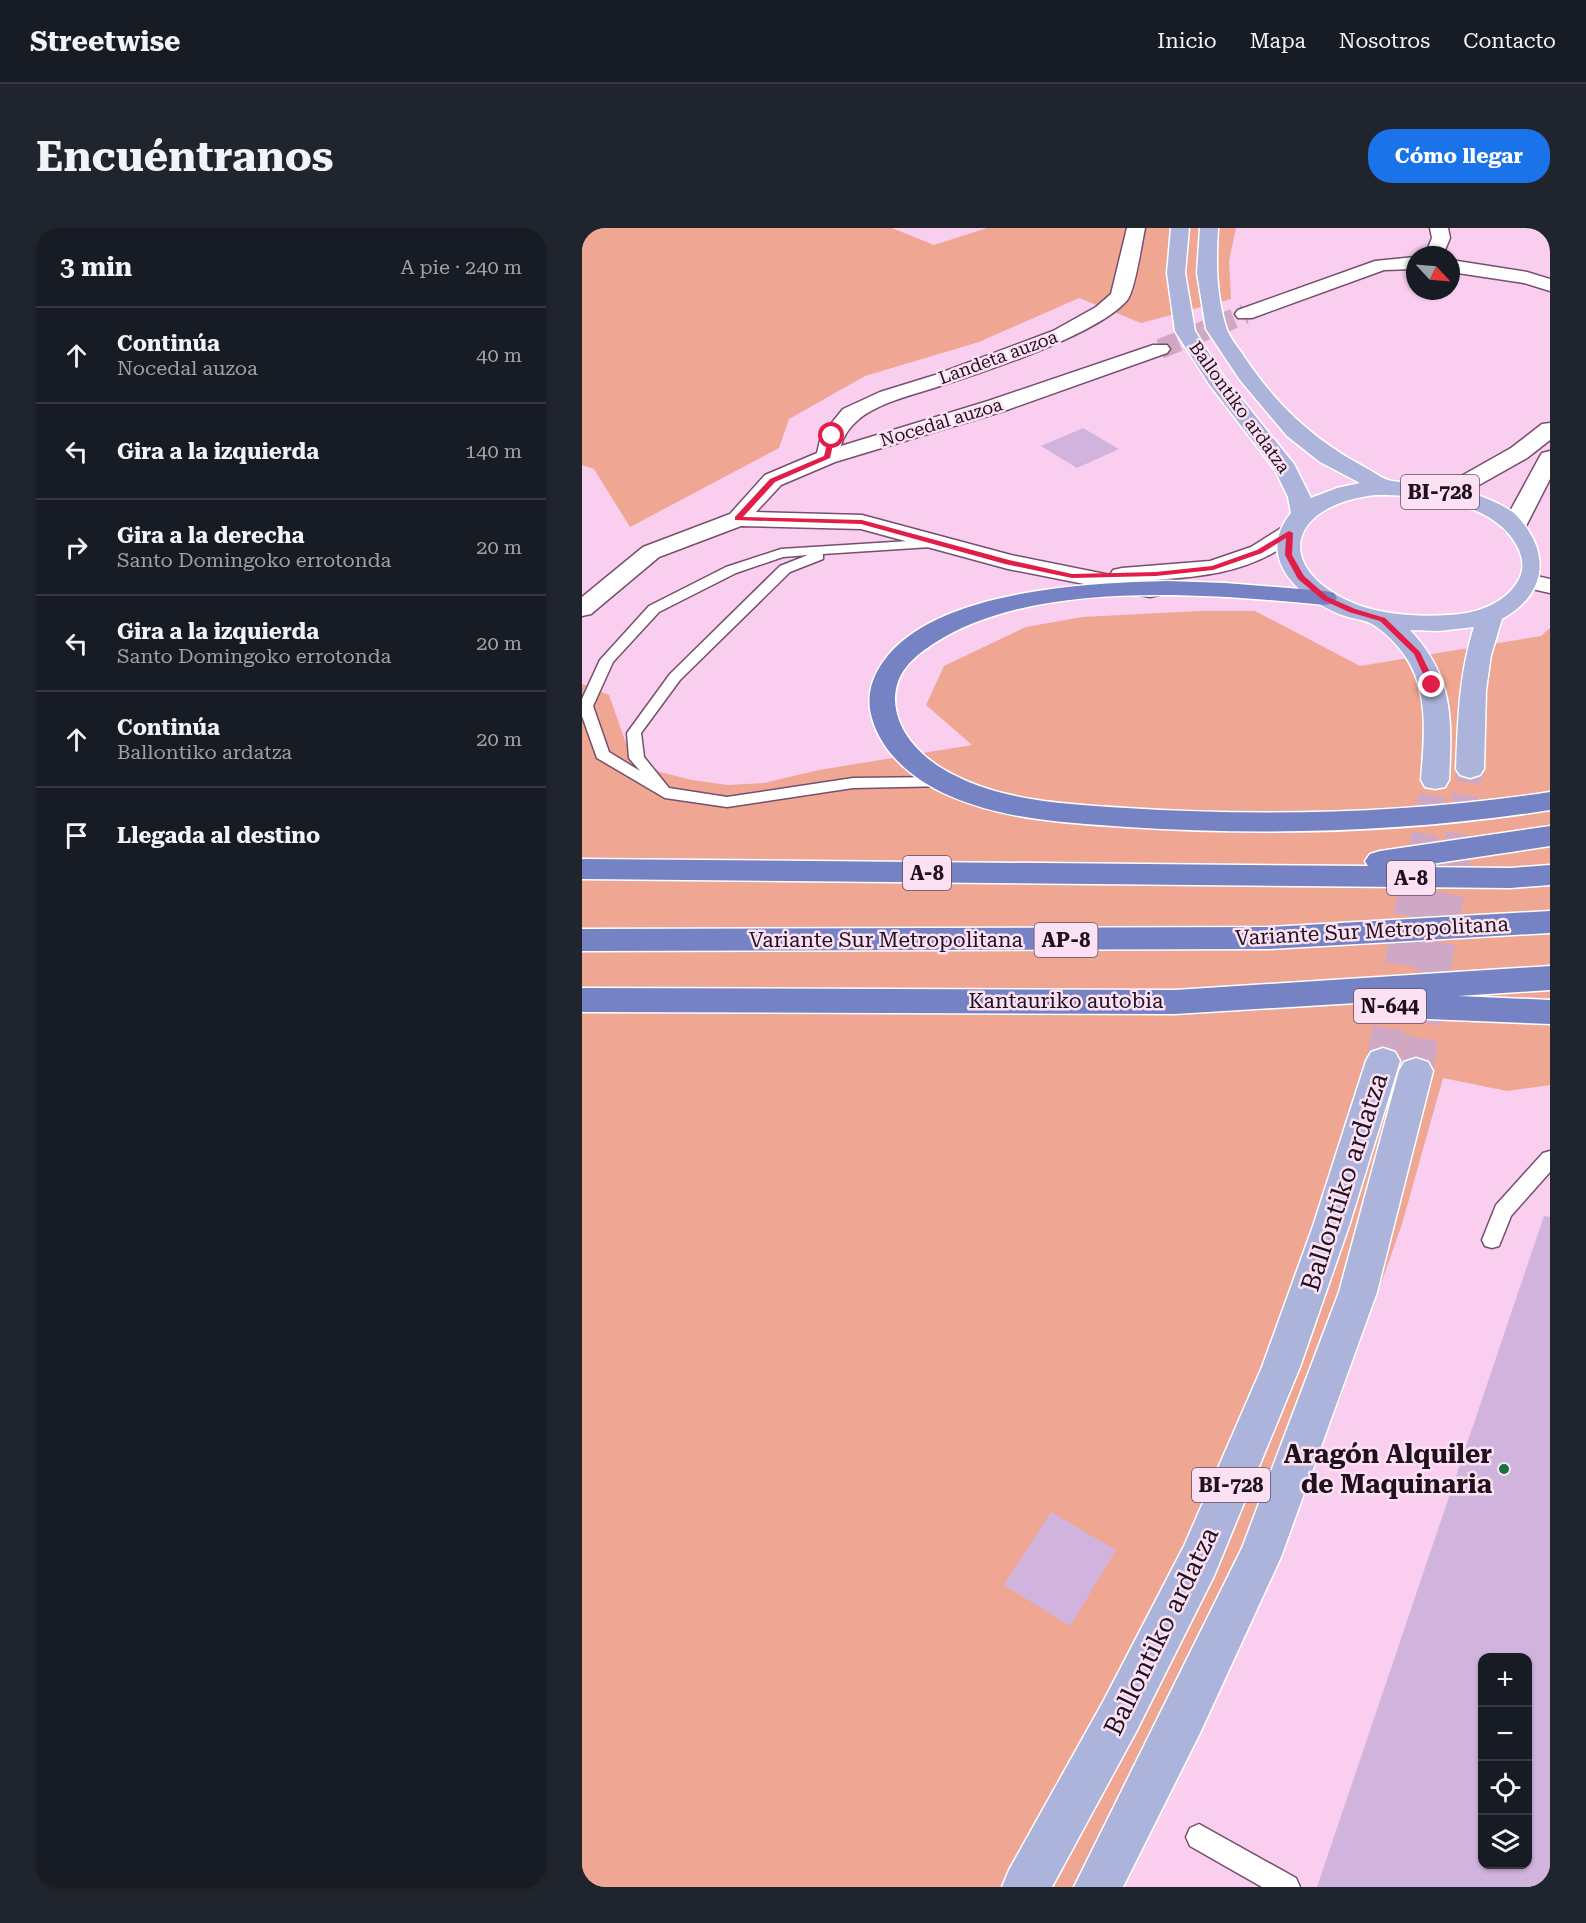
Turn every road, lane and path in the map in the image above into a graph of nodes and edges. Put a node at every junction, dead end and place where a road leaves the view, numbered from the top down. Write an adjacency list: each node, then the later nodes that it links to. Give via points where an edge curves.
1 (1136, 228): 12 (street, Landeta auzoa, via 1120,296 1103,311 1060,335 887,396 851,414 832,436)
2 (1180, 228): 17 (main road, Ballontiko ardatza / BI-728, via 1176,273 1185,331 1216,381 1286,469 1299,497)
3 (1209, 228): 14 (main road, Ballontiko ardatza / BI-728, via 1206,273 1216,329 1247,376 1295,431 1328,457)
4 (1439, 228): 5 (street)
5 (1438, 246)
6 (1406, 263): 9 (street, via 1382,265)
7 (1460, 267): 8 (street)
8 (1550, 285)
9 (1245, 314)
10 (1160, 349): 12 (street, Nocedal auzoa, via 996,406)
11 (1550, 429): 15 (street, via 1519,453)
12 (827, 457): 16 (street, Nocedal auzoa, via 773,480)
13 (1550, 458): 18 (street)
14 (1384, 487): 15 (main road, BI-728); 17 (main road, BI-728, via 1324,500)
15 (1448, 493): 18 (main road, BI-728, via 1496,512)
16 (738, 519): 19 (street, via 862,522); 25 (street, via 651,552)
17 (1296, 523): 21 (street, via 1259,552 1213,568); 24 (main road, BI-728, via 1289,555 1301,578)
18 (1514, 526): 22 (main road, BI-728, via 1533,553)
19 (941, 543): 20 (lane); 21 (street)
20 (848, 547): 32 (lane, via 785,569 675,677 634,733 637,758); 32 (lane, via 781,553 731,570 654,609 607,660 586,706 602,755)
21 (1072, 576): 23 (street)
22 (1541, 584): 26 (main road, BI-728)
23 (1150, 590): 24 (highway, via 1256,591); 31 (highway, via 1037,597 999,605 955,619 921,638 896,661 883,683 881,701 888,727 921,767)
24 (1325, 598): 27 (main road, BI-728)
25 (582, 609)
26 (1491, 614): 27 (main road, BI-728, via 1431,624); 28 (main road, via 1478,655 1473,690)
27 (1383, 620): 29 (main road, BI-728, via 1417,653 1432,685 1438,719)
28 (1470, 769)
29 (1435, 780)
30 (1550, 781): 34 (highway, via 1439,801)
31 (944, 782): 32 (lane, via 853,783 727,802); 34 (highway, via 1018,806 1071,813)
32 (665, 793)
33 (1550, 801): 34 (highway, via 1356,820)
34 (1254, 822)
35 (1550, 836): 38 (highway)
36 (582, 869): 38 (highway, A-8)
37 (1550, 875): 38 (highway, A-8)
38 (1272, 877)
39 (1550, 922): 40 (highway, Variante Sur Metropolitana / AP-8, via 1269,938)
40 (582, 940)
41 (1550, 978): 43 (highway, Kantauriko autobia)
42 (582, 1000): 43 (highway, Kantauriko autobia)
43 (1229, 1000): 44 (highway, N-644)
44 (1550, 1012)
45 (1550, 1159): 46 (lane, via 1503,1211)
46 (1492, 1240)
47 (1199, 1837): 50 (lane)
48 (1026, 1887): 49 (main road, Ballontiko ardatza / BI-728, via 1120,1716 1203,1550 1281,1367 1332,1226 1399,1066 1358,1292 1260,1557)
49 (1098, 1887)
50 (1287, 1887)

